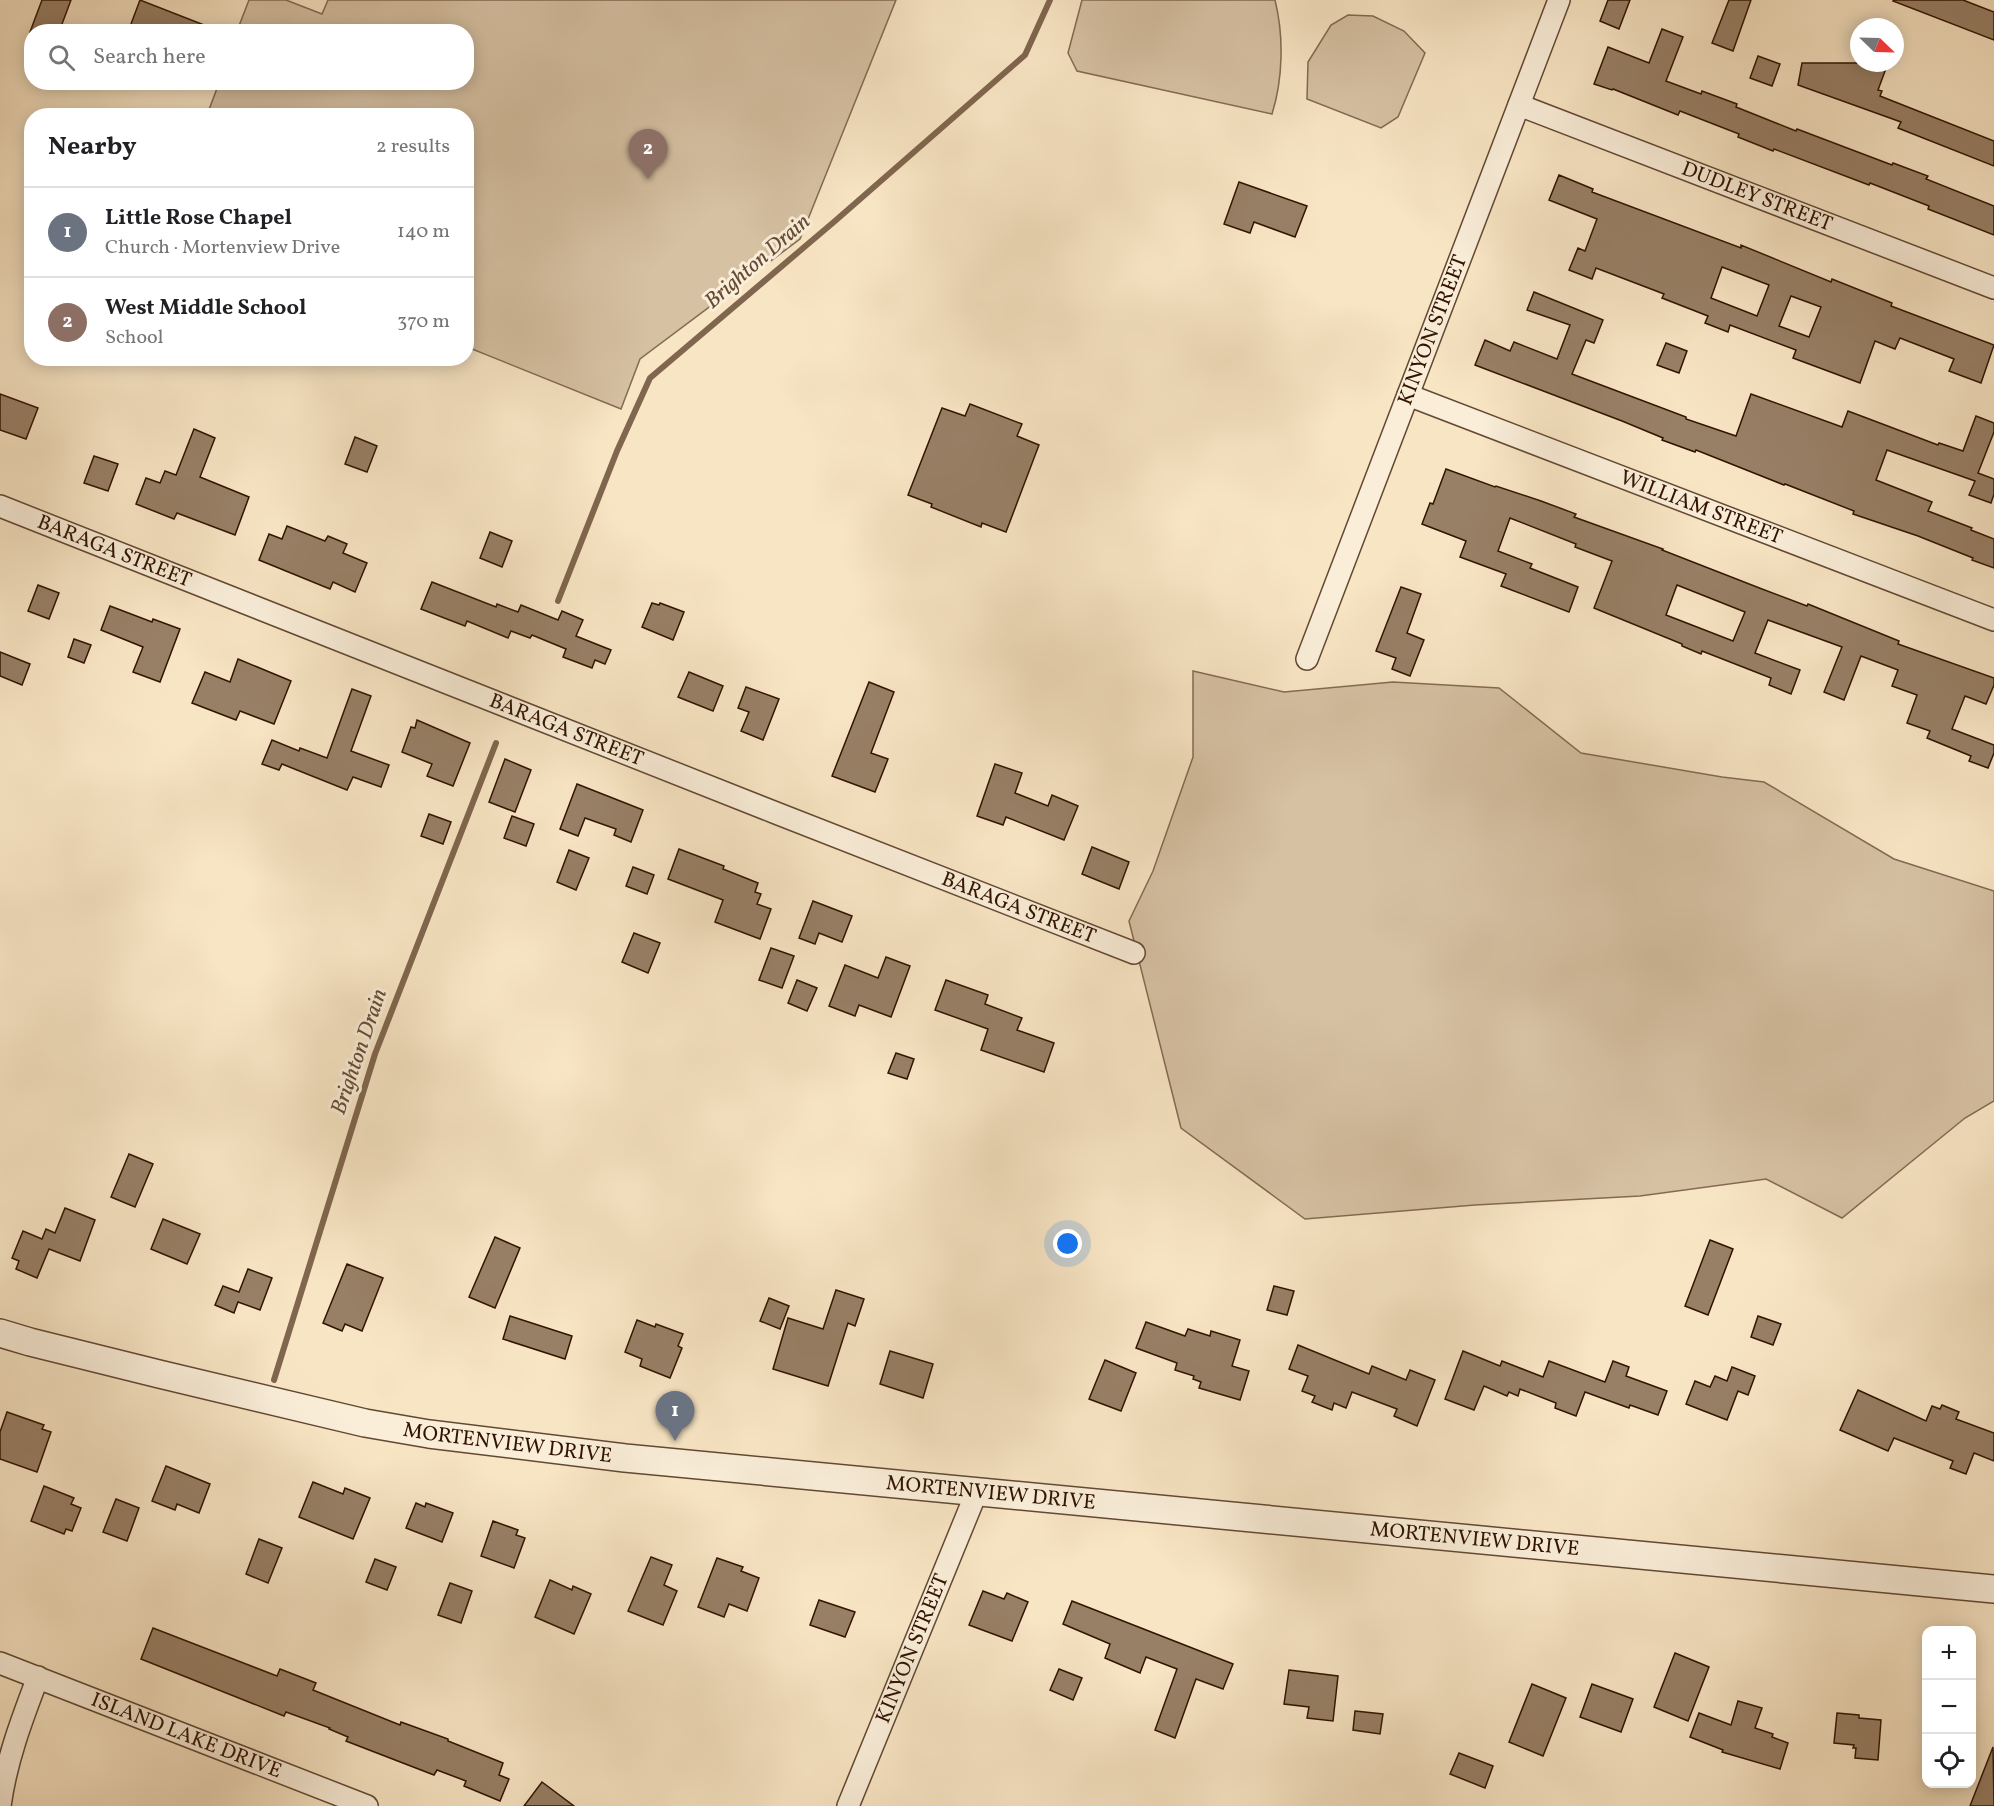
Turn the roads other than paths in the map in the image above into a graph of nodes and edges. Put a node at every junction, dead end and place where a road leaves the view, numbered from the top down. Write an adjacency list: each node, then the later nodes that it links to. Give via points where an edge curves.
1 (1559, 0): 2 (street, KINYON STREET)
2 (1519, 105): 3 (street, DUDLEY STREET); 4 (street, KINYON STREET)
3 (1994, 288)
4 (1408, 395): 6 (street, WILLIAM STREET); 7 (street, KINYON STREET)
5 (0, 506): 8 (street, BARAGA STREET)
6 (1994, 620)
7 (1307, 659)
8 (1134, 953)
9 (0, 1333): 10 (street, MORTENVIEW DRIVE, via 148,1372 365,1423 429,1434 625,1458)
10 (976, 1491): 11 (street, MORTENVIEW DRIVE); 16 (street, KINYON STREET)
11 (1994, 1588)
12 (0, 1663): 13 (street, ISLAND LAKE DRIVE)
13 (38, 1677): 14 (street, via 16,1737); 15 (street, ISLAND LAKE DRIVE)
14 (0, 1806)
15 (367, 1806)
16 (848, 1806)

